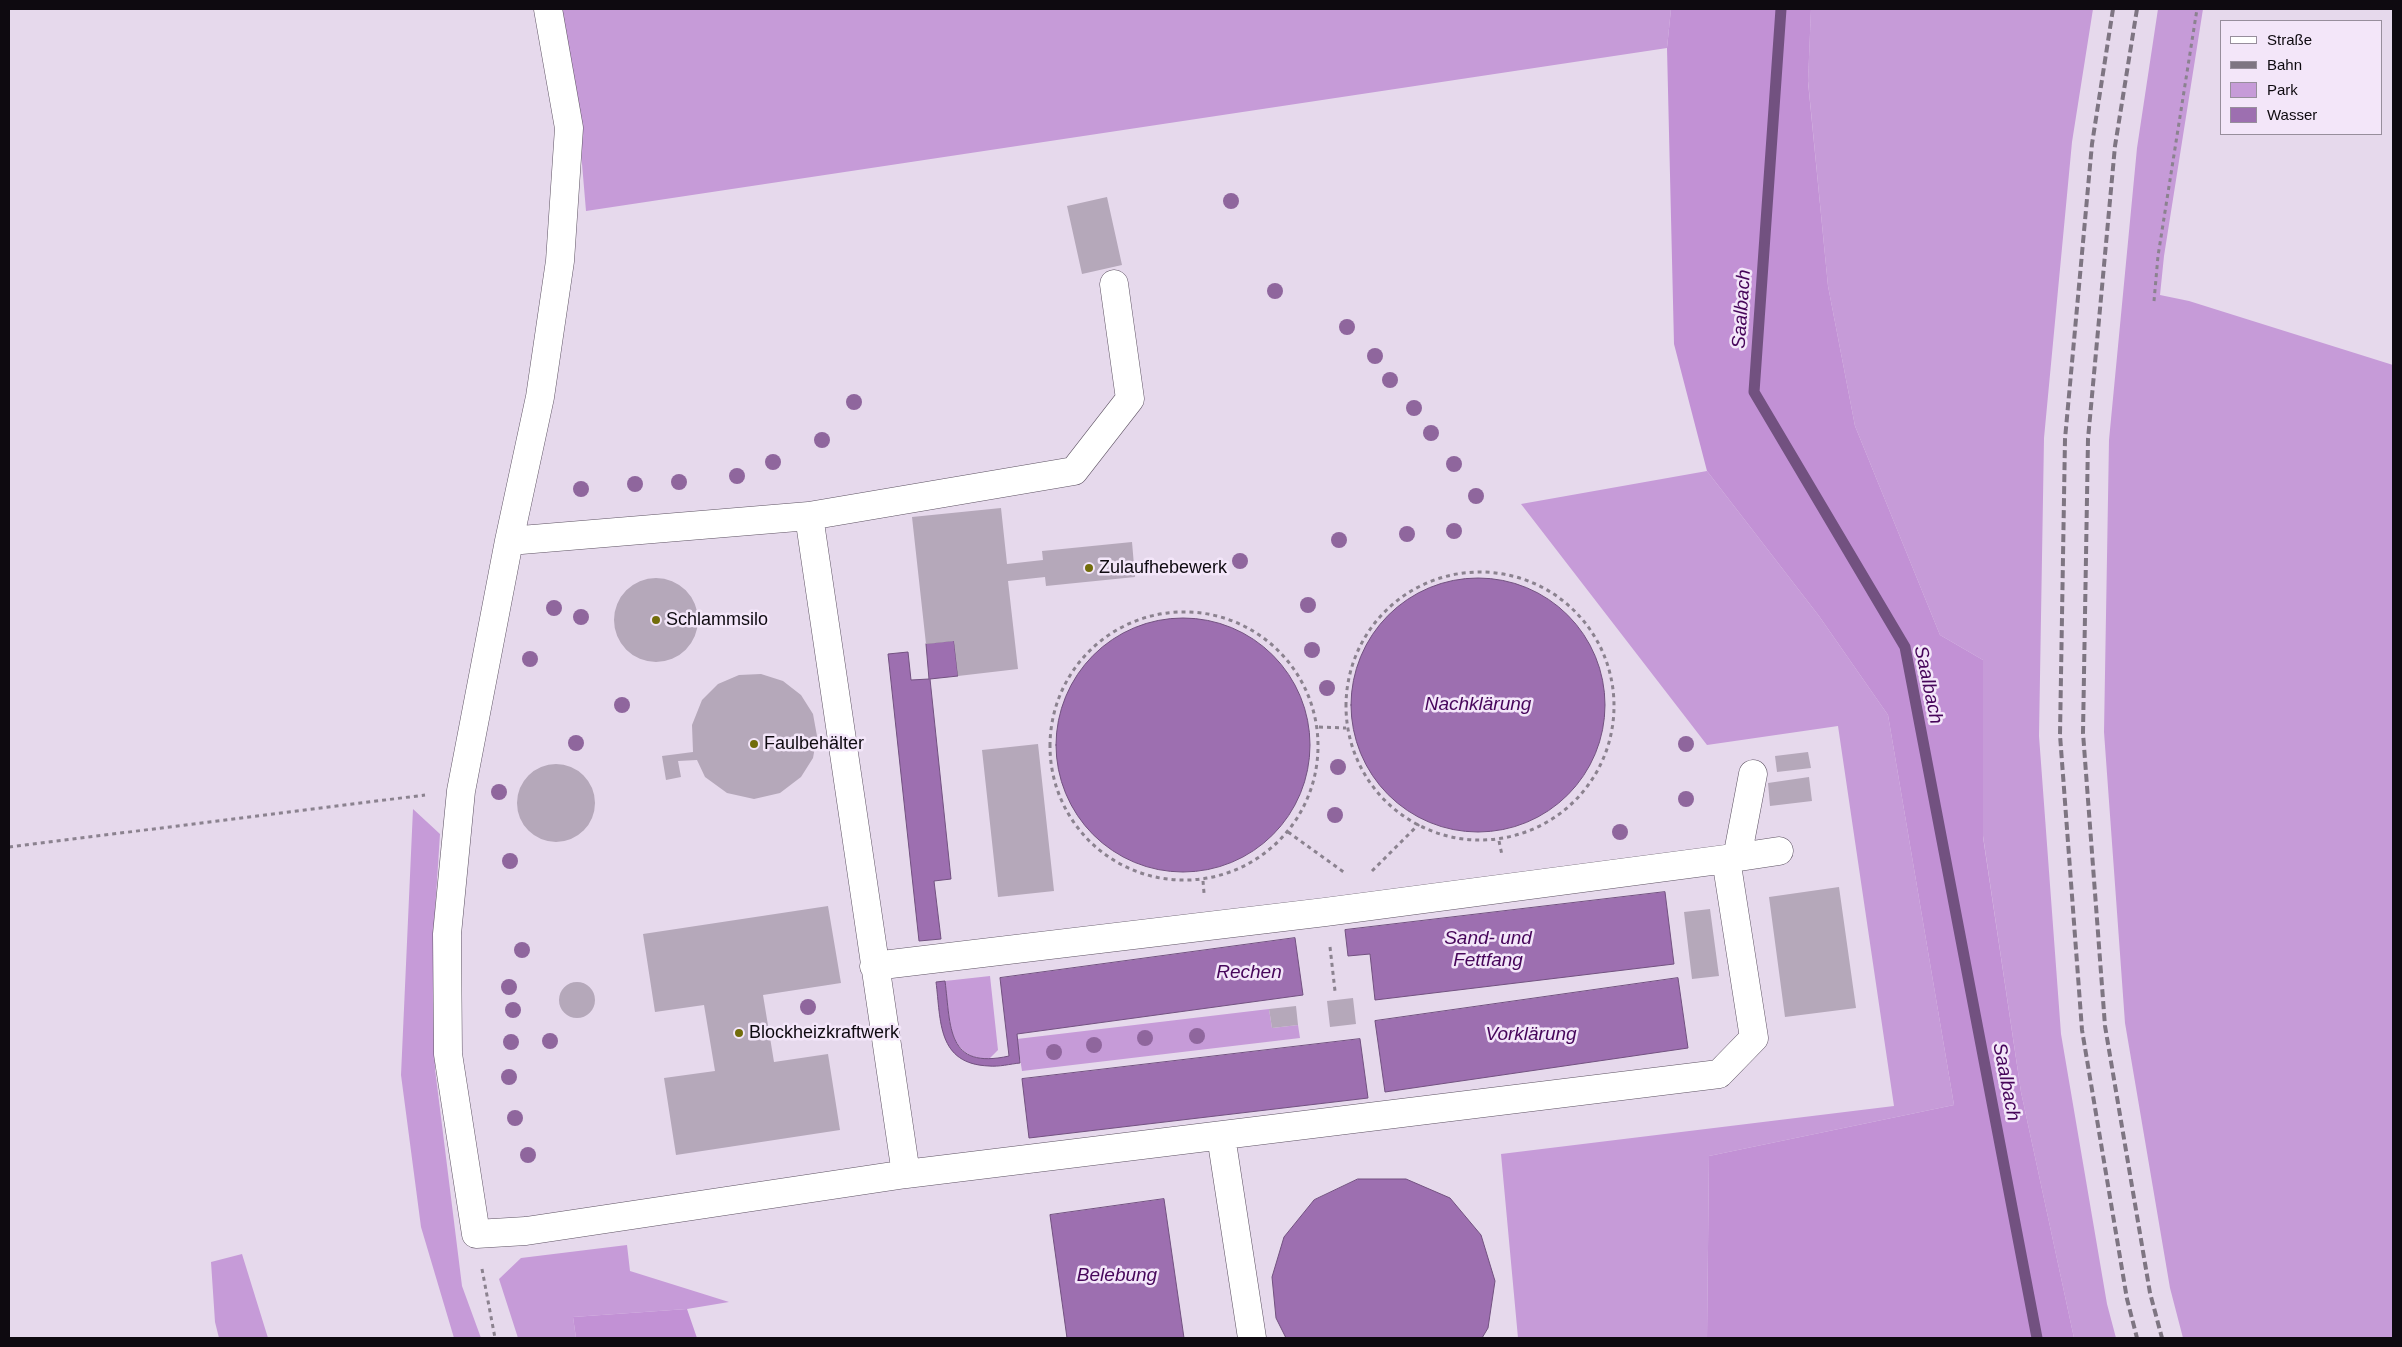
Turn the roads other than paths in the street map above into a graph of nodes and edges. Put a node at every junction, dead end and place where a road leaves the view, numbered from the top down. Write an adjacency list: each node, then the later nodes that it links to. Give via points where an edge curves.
1 (548, 9): 4 (street, via 569,128 560,261 540,397)
2 (1114, 284): 3 (street, via 1130,399 1074,471)
3 (809, 516): 4 (street); 8 (street)
4 (509, 541): 10 (street, via 461,791 447,934 448,1054 476,1234 526,1231)
5 (1754, 774): 7 (street)
6 (1779, 851): 7 (street)
7 (1732, 859): 8 (street); 9 (street, via 1754,1038 1719,1074)
8 (874, 966): 10 (street)
9 (1220, 1136): 10 (street); 11 (street)
10 (906, 1174)
11 (1252, 1338)

